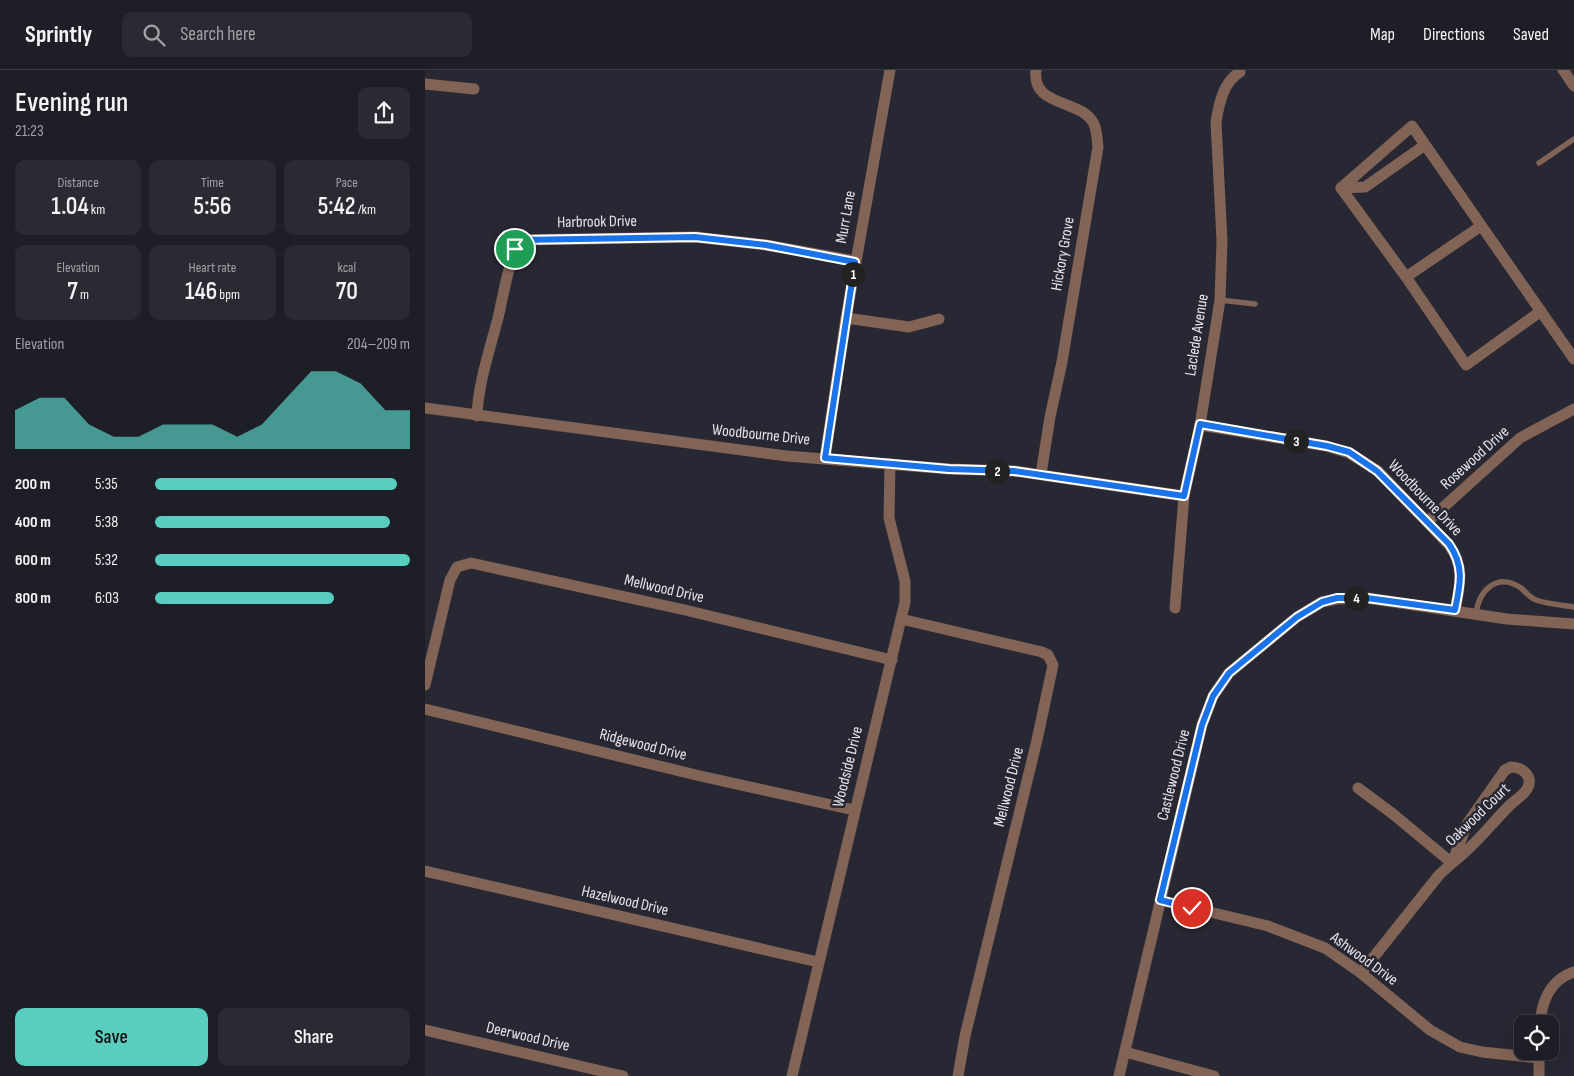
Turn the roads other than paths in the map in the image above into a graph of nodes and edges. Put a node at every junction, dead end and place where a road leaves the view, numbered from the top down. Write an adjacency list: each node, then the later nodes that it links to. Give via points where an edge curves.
1 (890, 70): 13 (street, Murr Lane)
2 (1036, 70): 27 (street, Hickory Grove, via 1036,82 1045,95 1087,115 1093,122 1098,147)
3 (1563, 70): 6 (street)
4 (1241, 71): 15 (street, Laclede Avenue, via 1227,85 1216,122 1222,241)
5 (425, 84): 7 (street)
6 (1574, 86)
7 (475, 89)
8 (1574, 139): 10 (lane)
9 (1425, 145): 11 (street, via 1365,187); 11 (street, via 1412,126); 12 (street)
10 (1539, 163)
11 (1341, 188): 14 (street)
12 (1481, 226): 14 (street); 17 (street)
13 (855, 262): 18 (street, Murr Lane); 23 (street, Harbrook Drive, via 766,245 695,237 520,240 506,282)
14 (1406, 277): 17 (street, via 1466,365)
15 (1220, 300): 16 (lane); 24 (street, Laclede Avenue)
16 (1255, 304)
17 (1541, 311): 20 (street)
18 (846, 318): 19 (street, via 909,327); 25 (street, Murr Lane)
19 (939, 319)
20 (1574, 359)
21 (425, 408): 23 (street, Woodbourne Drive)
22 (1574, 409): 29 (street, Rosewood Drive, via 1520,438)
23 (477, 416): 25 (street, Woodbourne Drive, via 778,455)
24 (1200, 424): 28 (street, Laclede Avenue); 29 (street, Woodbourne Drive, via 1349,452 1377,471)
25 (825, 458): 26 (street, Woodbourne Drive)
26 (890, 464): 27 (street, Woodbourne Drive); 34 (street, Woodside Drive, via 889,518 906,588)
27 (1041, 474): 28 (street, Woodbourne Drive)
28 (1184, 496): 31 (street, Laclede Avenue)
29 (1427, 522): 32 (street, Woodbourne Drive, via 1457,557 1460,583)
30 (1574, 607): 33 (lane, via 1534,599 1509,582 1495,582 1486,588 1478,601)
31 (1175, 608)
32 (1455, 610): 33 (street, Castlewood Drive); 43 (street, Castlewood Drive, via 1367,598 1329,600 1297,617 1229,673 1213,696 1202,725)
33 (1476, 614): 35 (street, Castlewood Drive)
34 (901, 619): 36 (street, Woodside Drive); 54 (street, Mellwood Drive, via 1043,652 1053,665)
35 (1574, 624)
36 (892, 660): 37 (street, Mellwood Drive, via 471,563 457,567 450,580); 40 (street, Woodside Drive)
37 (425, 685)
38 (425, 708): 40 (street, Ridgewood Drive)
39 (1358, 788): 41 (street)
40 (854, 810): 44 (street, Woodside Drive)
41 (1452, 863): 41 (street, Oakwood Court, via 1467,824 1505,770 1511,767 1524,770 1528,776 1527,790 1468,852); 46 (street, Oakwood Court)
42 (425, 871): 44 (street, Hazelwood Drive)
43 (1160, 900): 46 (street, Ashwood Drive, via 1291,934 1325,948); 49 (street, Castlewood Drive)
44 (818, 962): 53 (street, Woodside Drive)
45 (1574, 972): 47 (street, via 1550,989)
46 (1361, 973): 50 (street, Ashwood Drive, via 1423,1025 1449,1042 1482,1052)
47 (1541, 1015)
48 (425, 1030): 52 (street, Deerwood Drive)
49 (1125, 1052): 55 (street, Castlewood Drive); 56 (street)
50 (1514, 1054)
51 (1539, 1060): 57 (street)
52 (623, 1076)
53 (792, 1076)
54 (958, 1076)
55 (1119, 1076)
56 (1214, 1076)
57 (1539, 1076)

